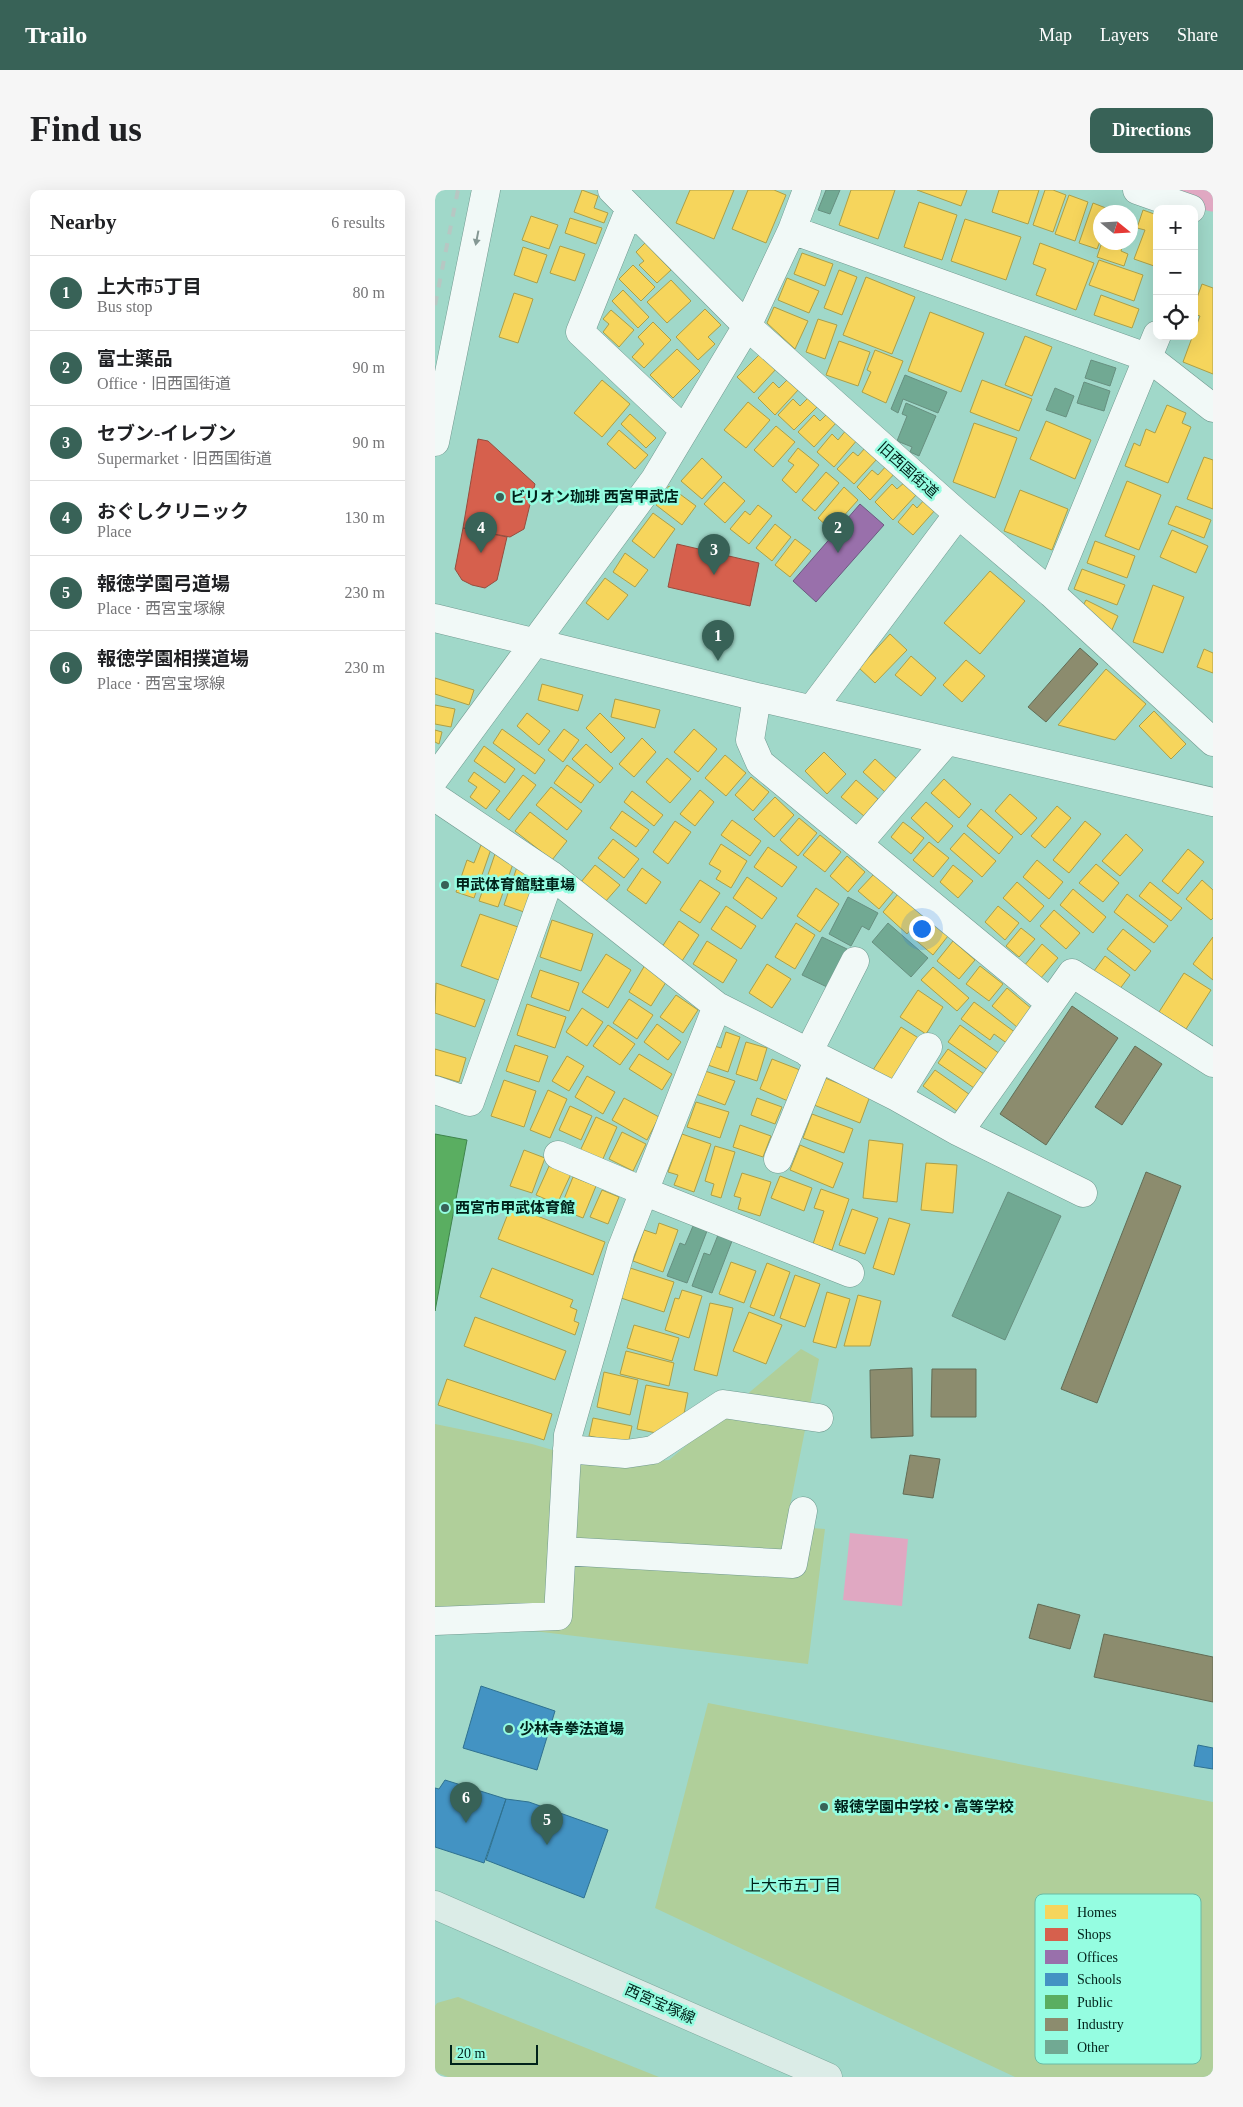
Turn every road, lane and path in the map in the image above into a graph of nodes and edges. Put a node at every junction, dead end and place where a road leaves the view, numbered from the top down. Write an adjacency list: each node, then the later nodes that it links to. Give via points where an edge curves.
1 (486, 190): 11 (street, one-way to 11)
2 (807, 190): 6 (street)
3 (1148, 192): 5 (street)
4 (621, 199): 7 (street, 旧西国街道); 10 (street, via 580,332)
5 (1182, 205)
6 (792, 230): 7 (street); 8 (street)
7 (747, 326): 10 (street); 12 (street, 旧西国街道)
8 (1153, 347): 9 (street); 13 (street)
9 (1213, 408)
10 (684, 430): 15 (street, via 655,479)
11 (435, 442)
12 (958, 514): 13 (street, 旧西国街道); 17 (street)
13 (1051, 593): 19 (street, 旧西国街道)
14 (435, 618): 15 (street)
15 (534, 642): 16 (street); 20 (street)
16 (757, 697): 17 (street); 23 (street, via 750,740 760,763)
17 (812, 709): 18 (street)
18 (947, 742): 22 (street); 23 (street)
19 (1213, 742)
20 (435, 778)
21 (435, 797): 24 (street)
22 (1213, 801)
23 (858, 844): 26 (street)
24 (551, 875): 27 (street); 31 (street, via 469,1102)
25 (855, 961): 29 (street)
26 (1049, 1002): 30 (street, via 1072,973); 33 (street)
27 (717, 1006): 29 (street); 36 (street)
28 (928, 1047): 32 (street)
29 (814, 1055): 32 (street); 35 (street)
30 (1213, 1063)
31 (435, 1090)
32 (897, 1097): 33 (street)
33 (959, 1132): 37 (street)
34 (558, 1155): 36 (street)
35 (778, 1160)
36 (643, 1192): 38 (street); 40 (street, via 621,1250 568,1435)
37 (1083, 1193)
38 (850, 1273)
39 (819, 1418): 40 (street, via 723,1404 653,1450 626,1454)
40 (567, 1449): 42 (street)
41 (803, 1512): 42 (street, via 793,1564)
42 (562, 1550): 43 (street, via 558,1616)
43 (435, 1621)
44 (435, 1905): 46 (main road, 西宮宝塚線)
45 (435, 1914): 46 (main road, 西宮宝塚線)
46 (491, 1930): 47 (main road, 西宮宝塚線)
47 (829, 2077)

